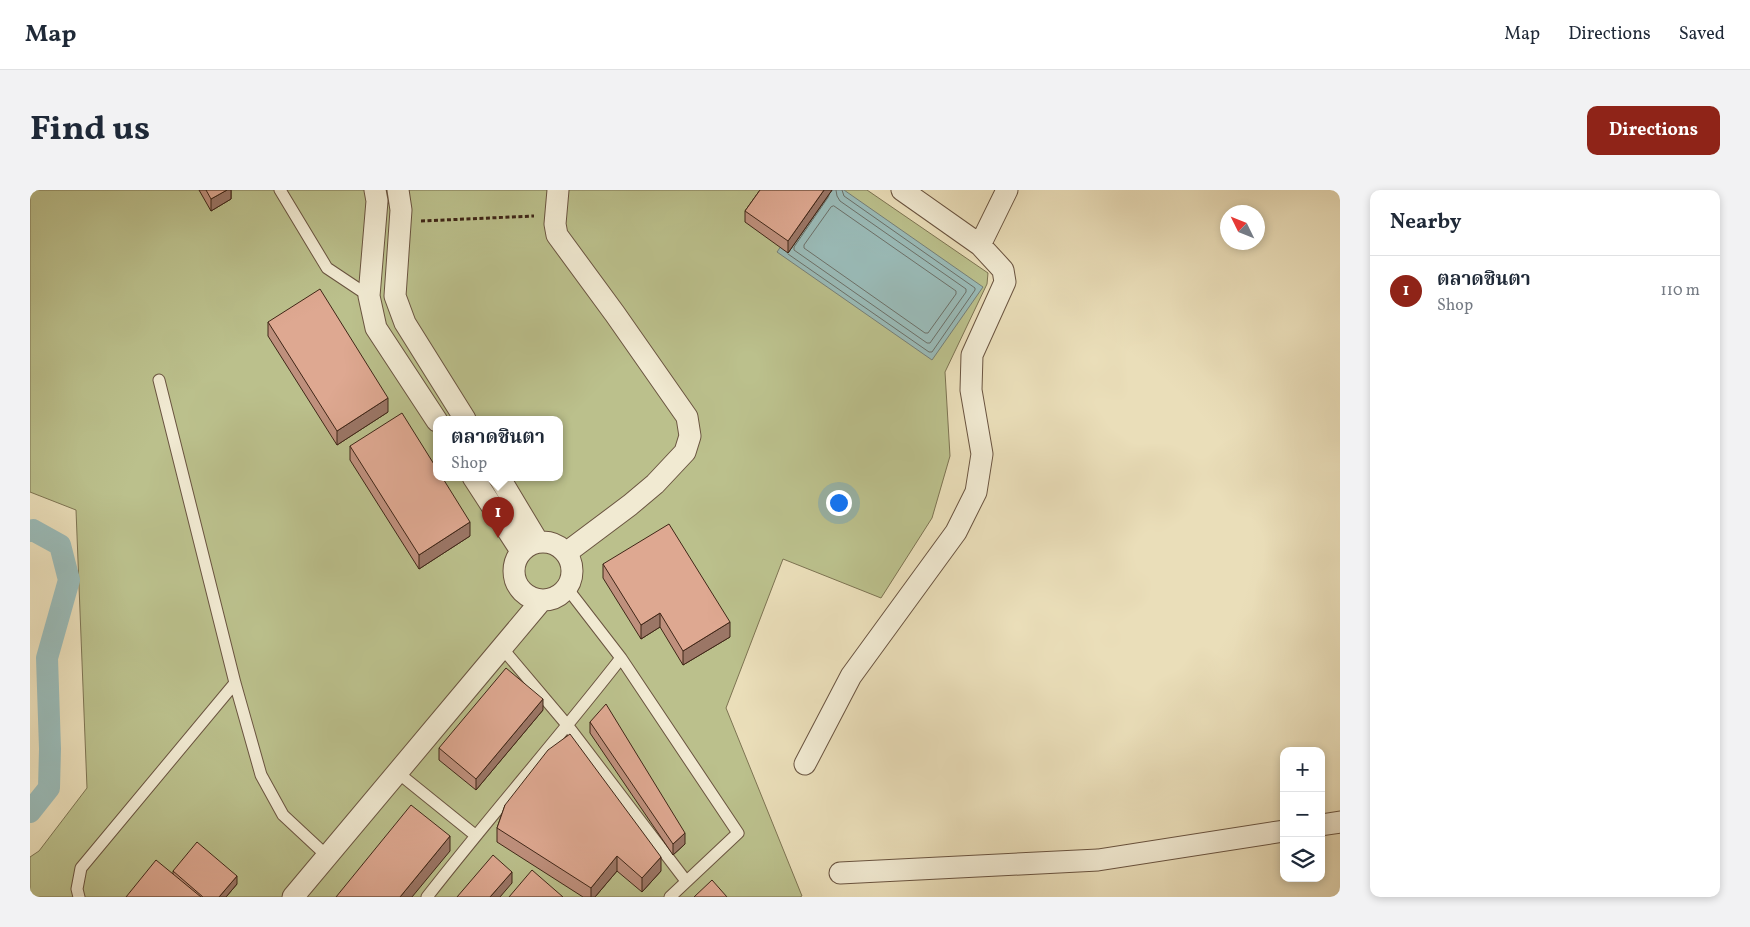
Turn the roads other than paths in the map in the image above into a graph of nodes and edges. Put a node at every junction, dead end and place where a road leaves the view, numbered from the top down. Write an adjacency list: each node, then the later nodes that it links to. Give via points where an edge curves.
1 (280, 190): 10 (lane, via 327,268)
2 (375, 190): 7 (street)
3 (398, 190): 8 (street)
4 (558, 190): 17 (street, via 557,235 687,417 690,436 685,452 655,484)
5 (902, 190): 9 (street)
6 (1007, 190): 9 (street)
7 (376, 220): 8 (street); 10 (street)
8 (400, 222): 13 (street, via 395,296 405,322)
9 (980, 245): 24 (street, via 1003,270 1005,282 972,355 971,390 982,454 976,492 956,532 851,676)
10 (369, 296): 12 (street, via 376,328)
11 (160, 380): 22 (lane)
12 (434, 416)
13 (463, 416)
14 (476, 481): 16 (street)
15 (501, 481): 16 (street)
16 (530, 546): 17 (street, via 553,543); 19 (street, via 516,559 514,578 523,593)
17 (566, 553): 18 (street, via 572,570)
18 (567, 588): 19 (street, via 550,600); 21 (lane)
19 (540, 600): 20 (street)
20 (502, 648): 23 (lane); 25 (street)
21 (621, 658): 23 (lane); 32 (lane, via 738,834)
22 (235, 683): 30 (lane, via 261,775 283,815); 33 (lane, via 81,868 77,889)
23 (568, 726): 29 (lane); 32 (lane)
24 (805, 764)
25 (397, 772): 29 (lane); 30 (street)
26 (1340, 822): 27 (street)
27 (1325, 824)
28 (1280, 832): 31 (street, via 1098,860)
29 (475, 835): 35 (lane)
30 (327, 856): 34 (street)
31 (840, 873)
32 (686, 881): 36 (lane)
33 (79, 897)
34 (293, 897)
35 (427, 897)
36 (670, 897)

